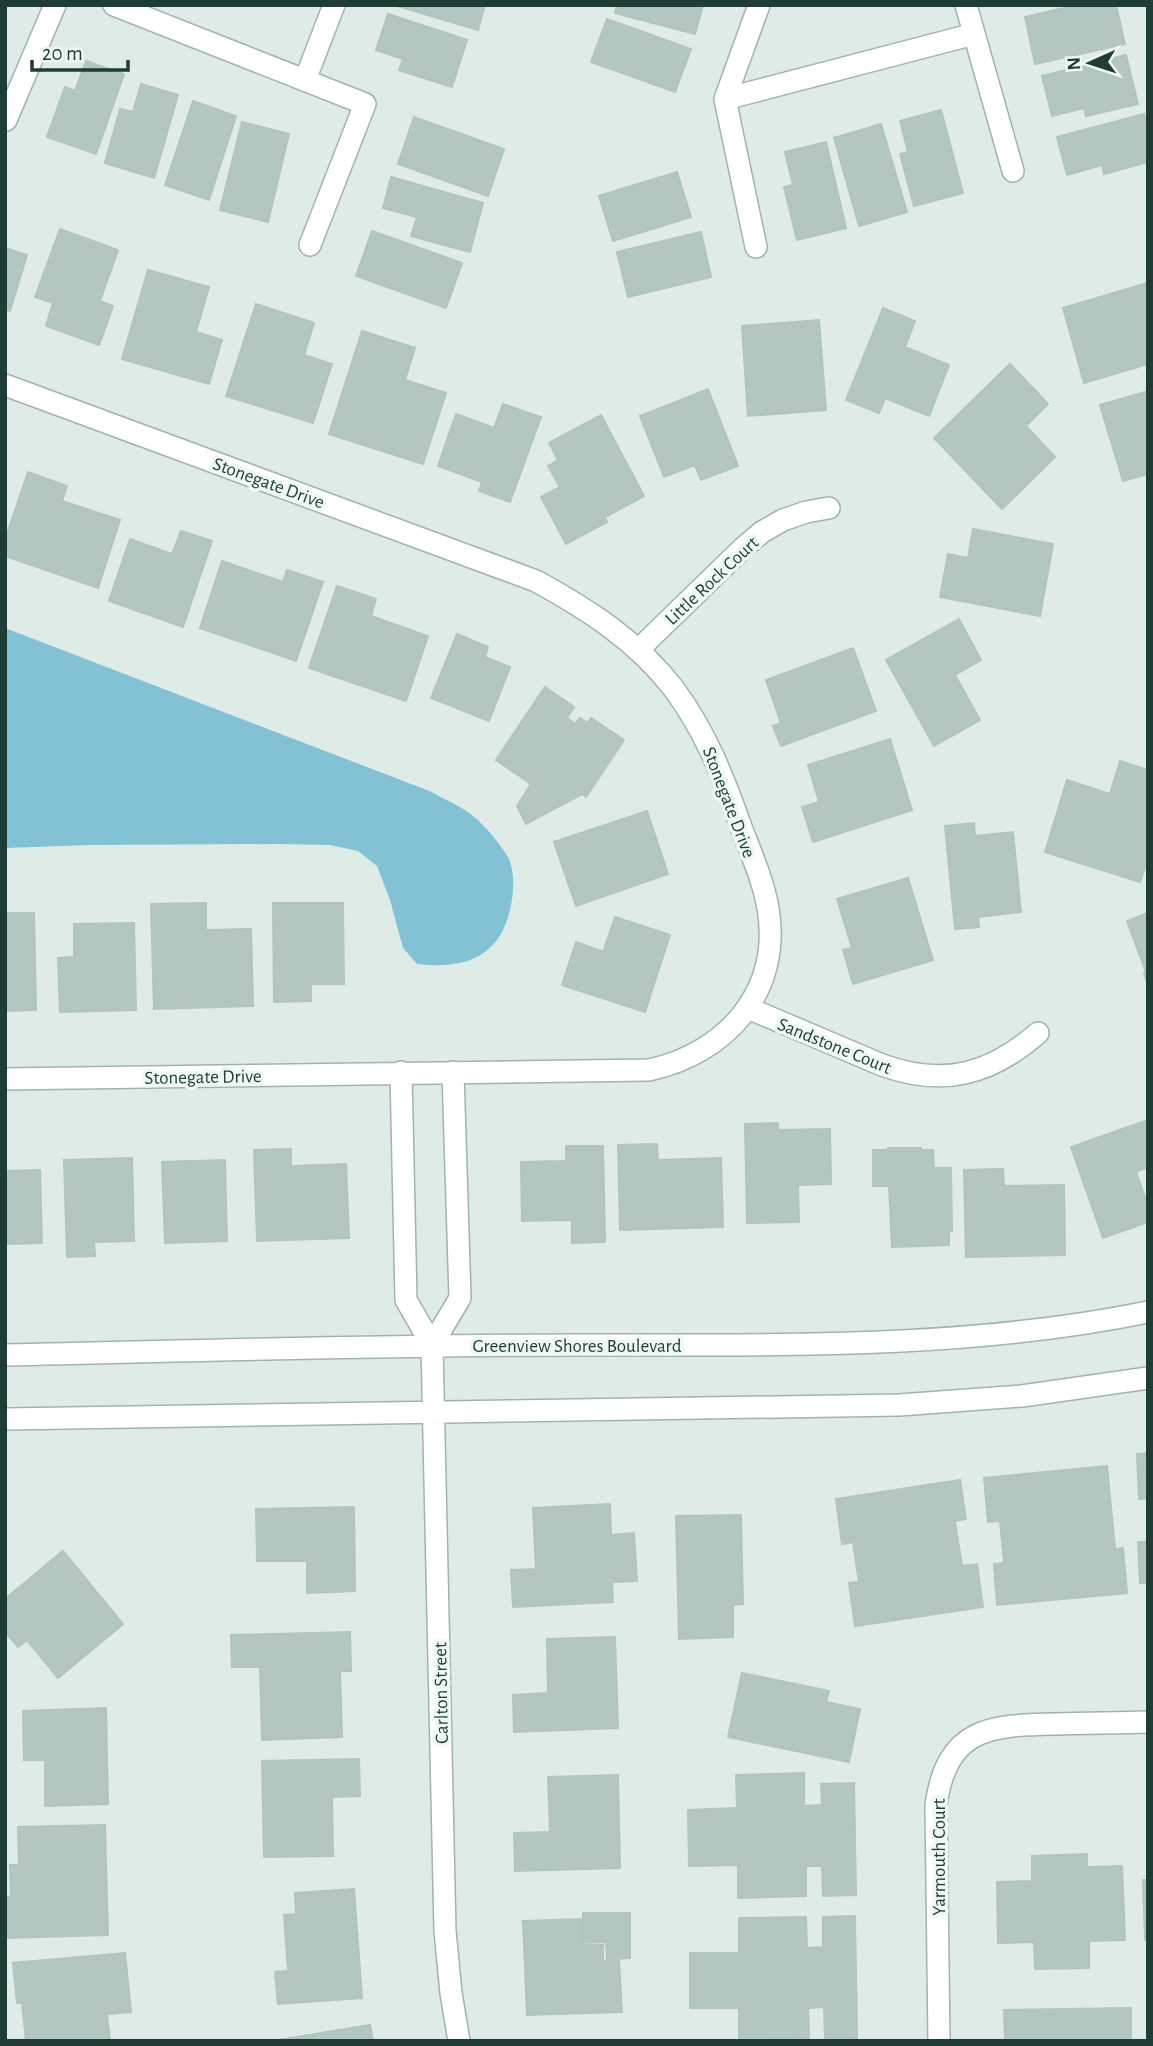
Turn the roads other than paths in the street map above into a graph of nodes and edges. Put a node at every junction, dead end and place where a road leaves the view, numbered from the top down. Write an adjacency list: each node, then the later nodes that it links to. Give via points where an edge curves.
1 (55, 5): 9 (street)
2 (334, 5): 7 (street)
3 (760, 5): 8 (street)
4 (966, 5): 6 (street)
5 (120, 6): 7 (street)
6 (974, 34): 8 (street); 10 (street)
7 (305, 80): 11 (street, via 365,104)
8 (726, 99): 12 (street)
9 (6, 120)
10 (1013, 171)
11 (310, 245)
12 (756, 247)
13 (5, 385): 15 (street, Stonegate Drive, via 536,581 582,606)
14 (829, 508): 15 (street, Little Rock Court, via 783,520 762,532)
15 (638, 650): 16 (street, Stonegate Drive, via 673,689 702,732 724,779 762,887 768,908 768,956)
16 (748, 1009): 17 (street, Sandstone Court, via 882,1065 929,1076 953,1076 999,1062); 18 (street, Stonegate Drive, via 715,1043 661,1068)
17 (1038, 1033)
18 (453, 1072): 19 (street, Stonegate Drive); 22 (street, via 460,1298)
19 (401, 1073): 20 (street, Stonegate Drive); 22 (street, via 405,1300)
20 (5, 1079)
21 (1148, 1312): 22 (street, Greenview Shores Boulevard, via 998,1335 877,1344)
22 (432, 1345): 23 (street, Greenview Shores Boulevard); 25 (street, Carlton Street)
23 (5, 1355)
24 (1148, 1378): 25 (street, via 1022,1396 899,1405)
25 (434, 1414): 26 (street); 28 (street, Carlton Street, via 445,1931)
26 (5, 1419)
27 (1148, 1722): 29 (street, Yarmouth Court, via 1009,1724 985,1730 964,1743 948,1761 936,1805)
28 (459, 2041)
29 (939, 2041)

